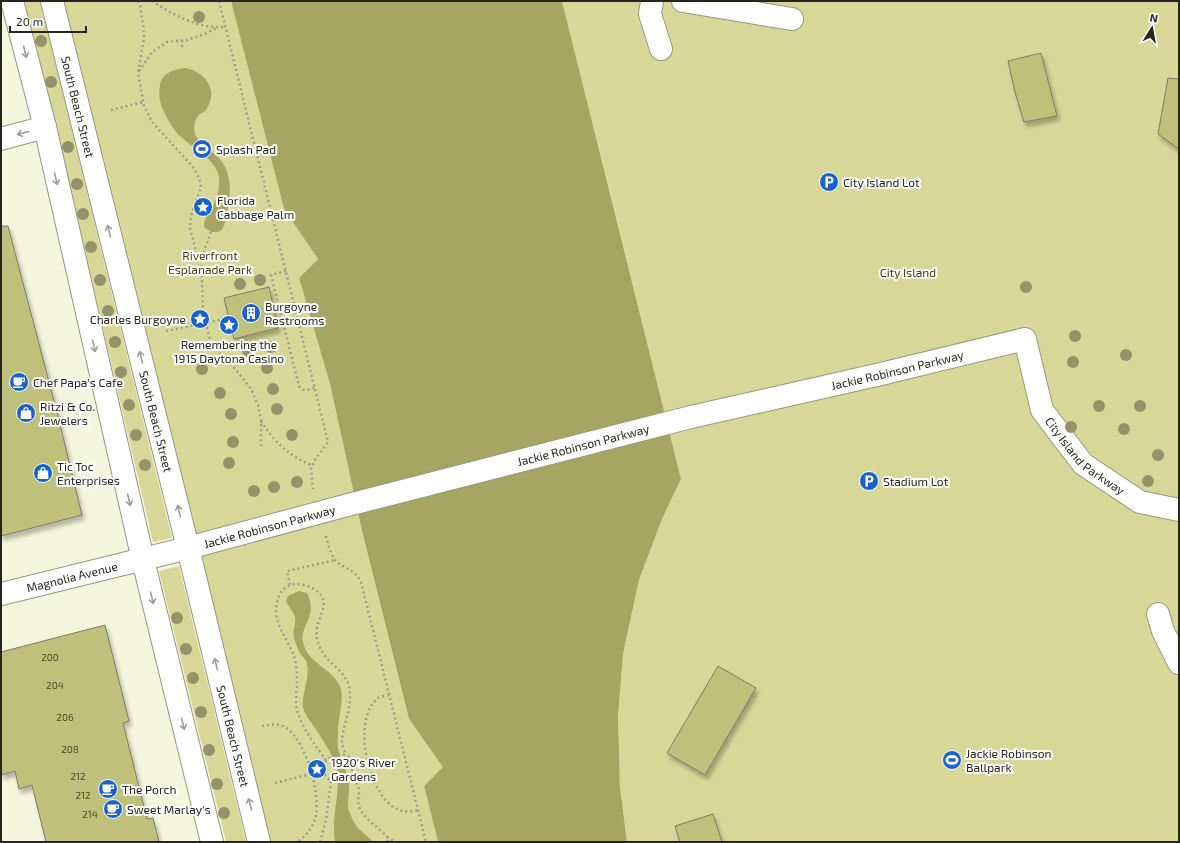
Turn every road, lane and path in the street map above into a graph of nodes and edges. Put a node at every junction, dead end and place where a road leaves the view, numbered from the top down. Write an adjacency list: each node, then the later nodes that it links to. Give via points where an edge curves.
1 (12, 1): 17 (street, one-way to 17)
2 (52, 1): 35 (street, South Beach Street, one-way to 2)
3 (138, 1): 14 (path, via 144,38)
4 (152, 1): 10 (path, via 186,20)
5 (219, 1): 9 (path)
6 (652, 1): 12 (street, via 650,14)
7 (683, 1): 8 (street)
8 (792, 19)
9 (225, 27): 10 (path); 21 (path)
10 (216, 28): 11 (path)
11 (182, 40): 13 (path); 14 (path, via 167,42 152,52)
12 (661, 49)
13 (182, 50)
14 (138, 73): 15 (path)
15 (143, 102): 16 (path); 20 (path, via 152,122 194,167 199,178 201,187 191,216 190,228)
16 (111, 110)
17 (45, 128): 18 (street, one-way to 18); 36 (street, one-way to 36)
18 (1, 139)
19 (211, 232): 20 (path)
20 (201, 260): 25 (path)
21 (286, 271): 22 (path, via 271,275); 28 (path)
22 (279, 307): 23 (path); 28 (path, via 299,386 306,390)
23 (274, 308)
24 (229, 318): 25 (path)
25 (206, 323): 26 (path); 29 (path, via 211,345 232,365 251,389)
26 (166, 332)
27 (1025, 339): 33 (street, City Island Parkway, via 1042,410 1083,464 1140,502); 35 (street, Jackie Robinson Parkway, via 691,417)
28 (314, 388): 31 (path, via 328,442)
29 (261, 420): 30 (path); 31 (path, via 279,445)
30 (261, 446)
31 (312, 466): 32 (path)
32 (313, 490)
33 (1179, 510)
34 (326, 536): 37 (path, via 330,552)
35 (188, 548): 36 (street, Jackie Robinson Parkway); 56 (street, South Beach Street, one-way to 35)
36 (143, 560): 39 (street, Magnolia Avenue); 55 (street, one-way to 55)
37 (336, 560): 38 (path, via 287,572); 42 (path, via 352,570 361,582)
38 (290, 585): 44 (path, via 314,589 324,603 317,626 318,643 323,654 346,679 350,693 349,713 342,741); 45 (path, via 278,598 276,616 294,656 298,676 295,698 298,715)
39 (1, 594)
40 (1158, 614): 41 (street, via 1163,631)
41 (1179, 663)
42 (389, 695): 46 (path, via 379,697 369,711 364,742); 53 (path)
43 (262, 726): 49 (path, via 275,724 293,733)
44 (346, 755): 45 (path, via 331,756); 47 (path)
45 (326, 760): 48 (path)
46 (368, 761): 47 (path); 53 (path, via 374,783 386,800 403,811)
47 (353, 764): 50 (path)
48 (323, 771): 49 (path); 51 (path)
49 (312, 774): 52 (path); 57 (path, via 316,815 306,835)
50 (351, 774): 51 (path, via 346,780); 54 (path, via 358,784 358,804 361,811)
51 (331, 781): 58 (path, via 326,820)
52 (275, 783)
53 (418, 810): 61 (path)
54 (387, 837): 59 (path); 60 (path)
55 (212, 842)
56 (259, 842)
57 (297, 842)
58 (320, 842)
59 (388, 842)
60 (395, 842)
61 (426, 842)

